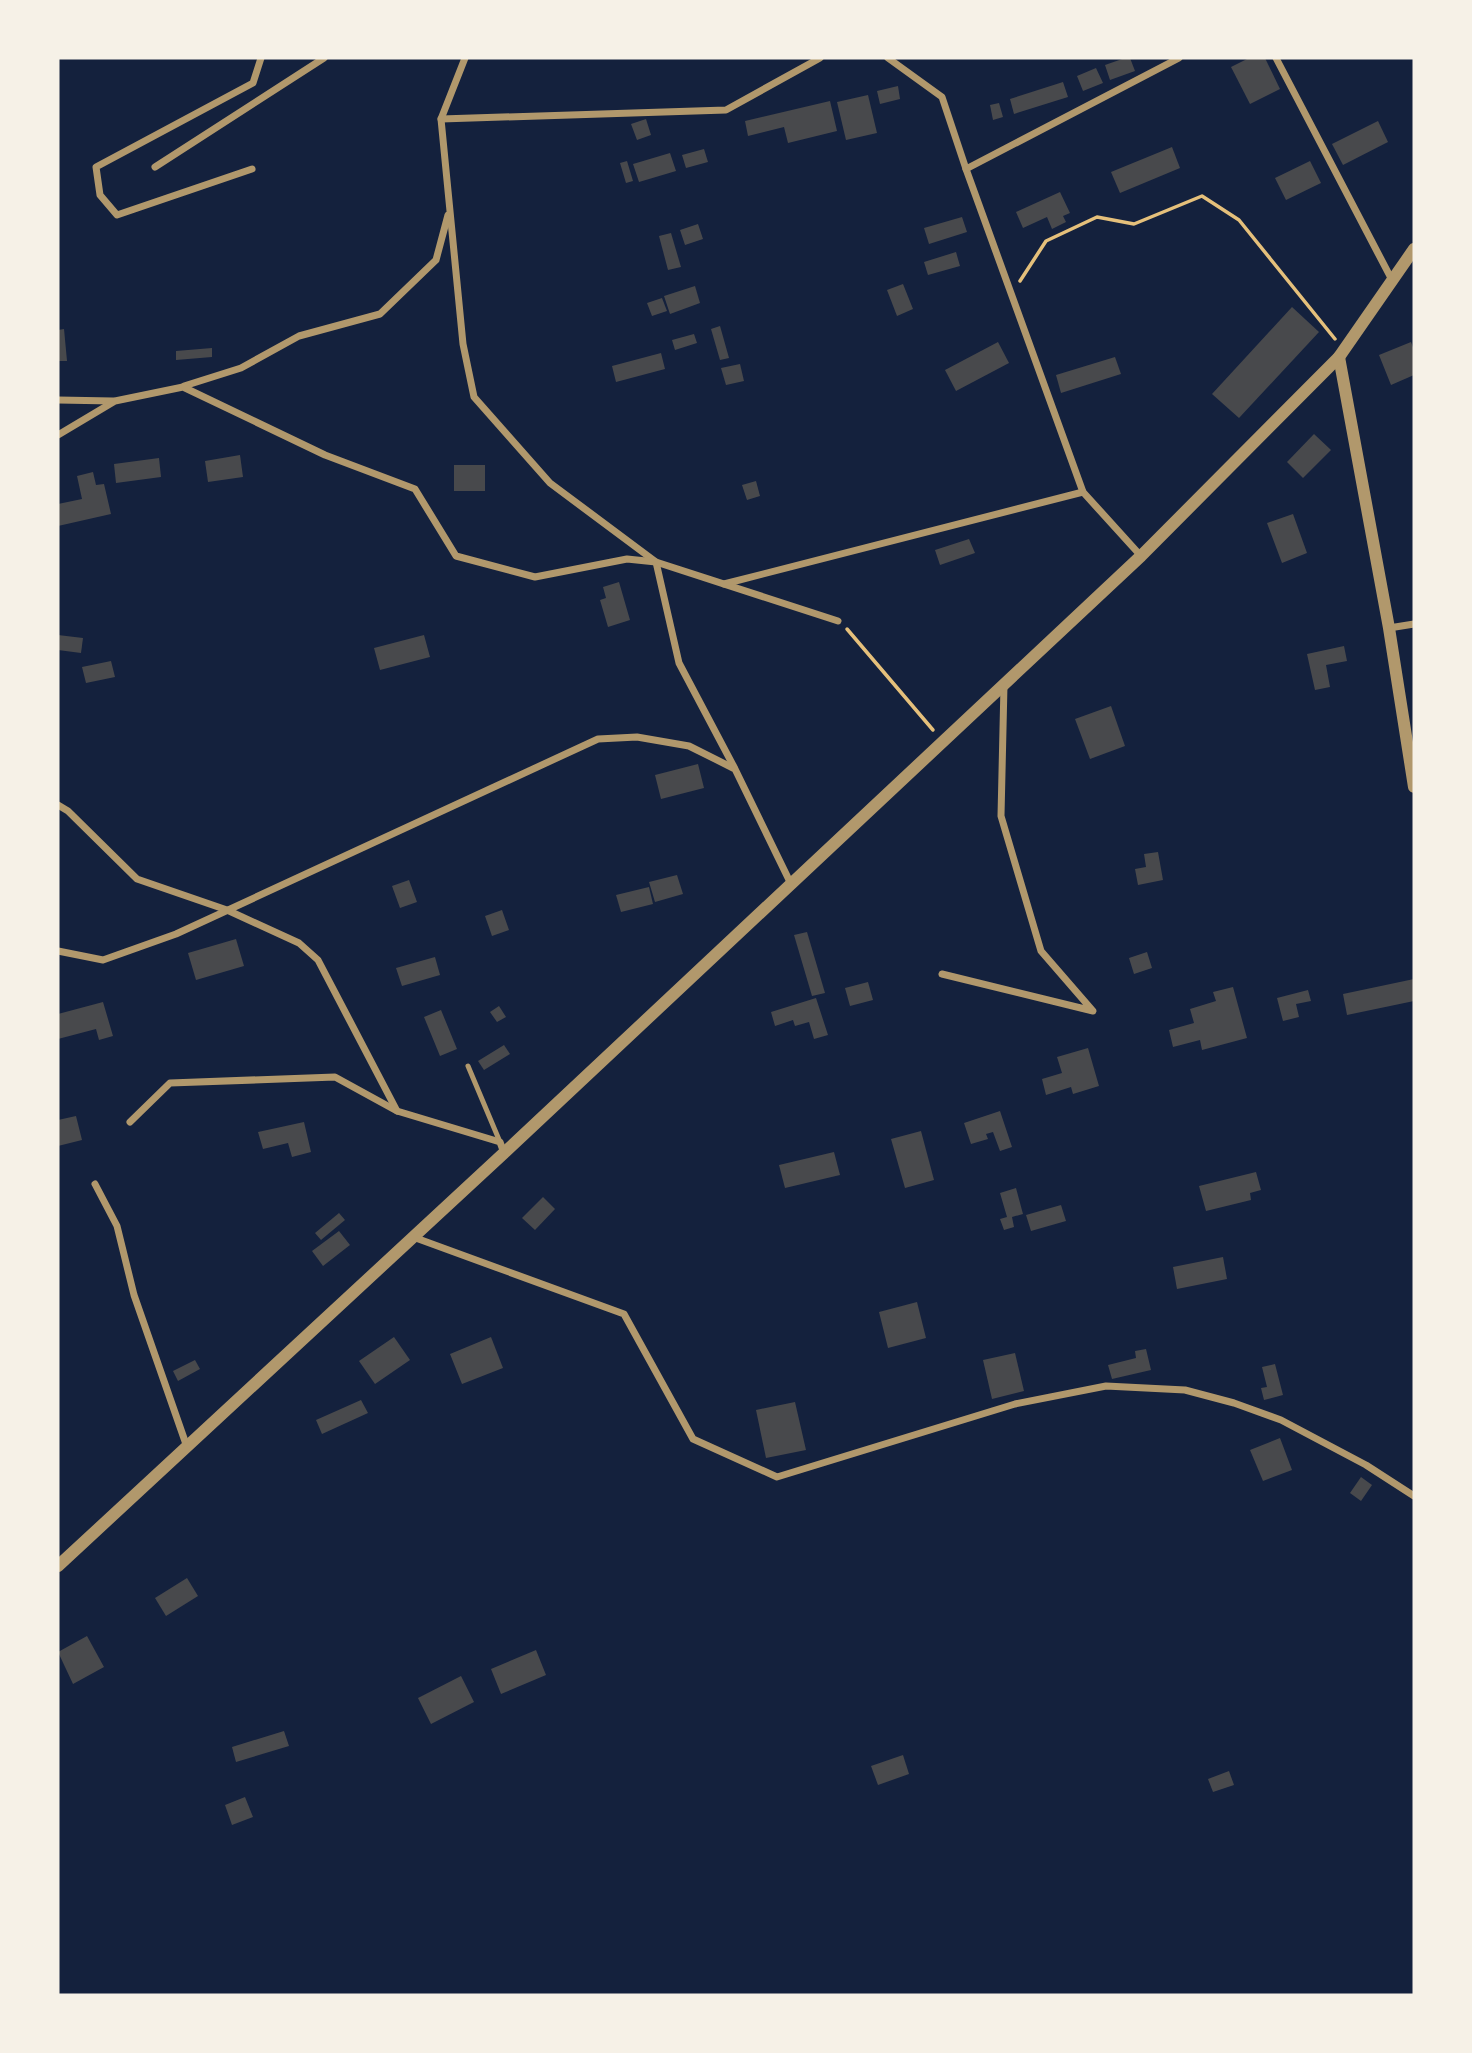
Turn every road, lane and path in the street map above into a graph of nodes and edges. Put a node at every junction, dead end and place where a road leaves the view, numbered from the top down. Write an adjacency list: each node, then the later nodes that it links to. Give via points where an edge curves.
1 (261, 58): 10 (street, via 253,83 96,167 100,195 117,215)
2 (324, 58): 9 (street)
3 (465, 58): 8 (street)
4 (820, 58): 8 (street, via 726,110)
5 (888, 58): 11 (street, via 943,97)
6 (1179, 58): 11 (street)
7 (1276, 58): 14 (street)
8 (441, 119): 12 (street)
9 (155, 167)
10 (252, 169)
11 (966, 169): 15 (street)
12 (450, 208): 17 (street, via 436,260 380,314 299,336 241,368); 23 (street, via 463,344 474,397 550,483)
13 (1414, 249): 14 (street)
14 (1392, 280): 16 (street)
15 (1012, 295): 16 (path, via 1046,240 1097,217 1133,224 1202,196 1239,220); 21 (street)
16 (1341, 353): 22 (street); 27 (street)
17 (183, 387): 19 (street); 23 (street, via 325,455 415,489 456,556 535,576 627,559)
18 (58, 400): 19 (street)
19 (115, 401): 20 (street)
20 (58, 435)
21 (1083, 492): 22 (street); 24 (street)
22 (1141, 556): 28 (street)
23 (656, 562): 24 (street); 30 (street, via 680,663)
24 (722, 584): 25 (street)
25 (838, 621): 29 (path)
26 (1414, 624): 27 (street)
27 (1389, 628): 31 (street)
28 (1004, 685): 29 (street); 36 (street, via 1001,816 1041,951 1093,1011)
29 (943, 742): 33 (street)
30 (735, 769): 33 (street); 34 (street, via 688,746 637,737 598,739)
31 (1414, 787)
32 (58, 806): 34 (street, via 138,879)
33 (791, 884): 40 (street)
34 (227, 910): 35 (street, via 103,960); 38 (street, via 299,943 318,960)
35 (58, 951)
36 (942, 974)
37 (468, 1066): 40 (lane)
38 (397, 1111): 39 (street, via 335,1077 170,1083); 40 (street)
39 (130, 1122)
40 (502, 1147): 42 (street)
41 (95, 1184): 43 (street, via 117,1226 134,1295)
42 (413, 1237): 43 (street); 44 (street, via 624,1314 693,1439 777,1477 1015,1404 1106,1386 1185,1390 1234,1403 1281,1420)
43 (187, 1447): 45 (street)
44 (1414, 1496)
45 (58, 1566)

